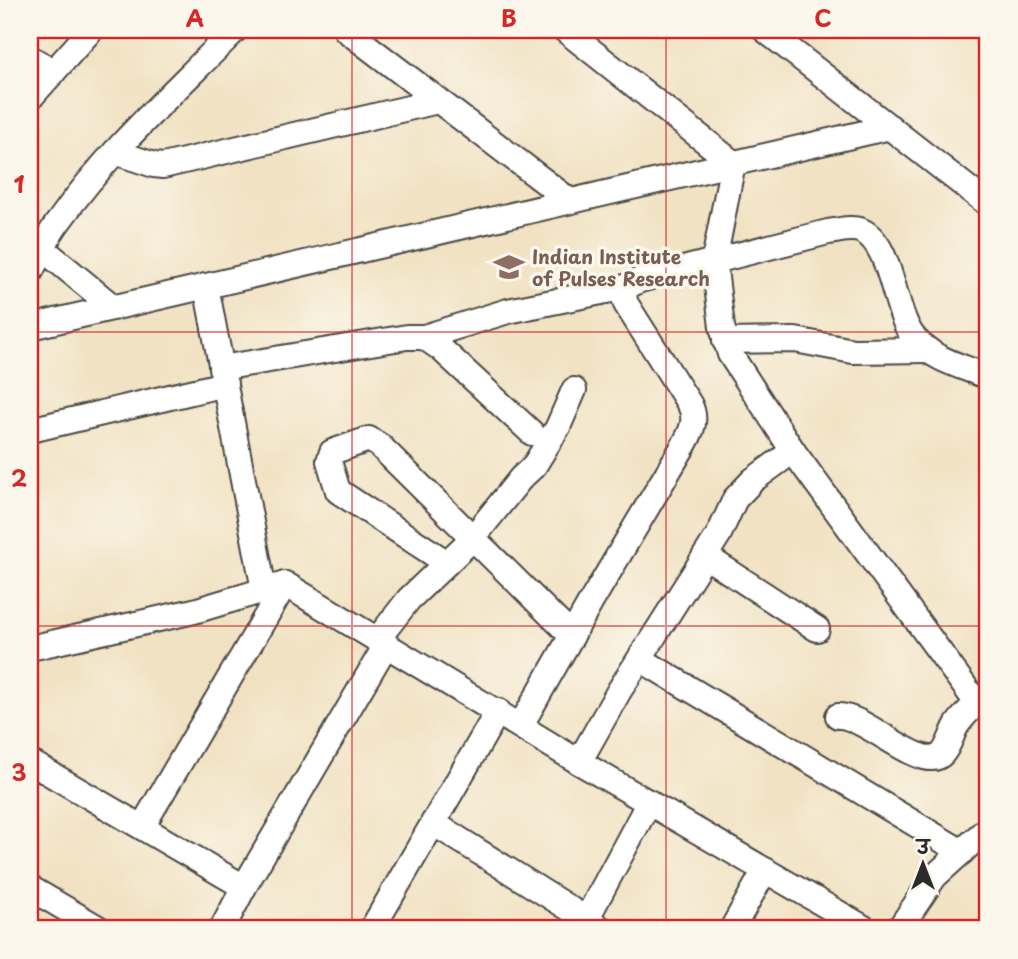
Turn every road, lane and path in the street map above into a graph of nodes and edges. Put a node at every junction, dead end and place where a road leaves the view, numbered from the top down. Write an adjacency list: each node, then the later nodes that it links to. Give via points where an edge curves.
1 (91, 30): 7 (street)
2 (235, 30): 11 (street)
3 (346, 30): 9 (street)
4 (565, 30): 12 (street)
5 (765, 30): 10 (street)
6 (30, 58): 7 (street)
7 (54, 71): 8 (street)
8 (30, 98)
9 (438, 101): 11 (street, via 163,166); 13 (street)
10 (890, 127): 12 (street); 14 (street)
11 (116, 152): 15 (street, via 64,214)
12 (733, 163): 13 (street); 16 (street)
13 (570, 201): 18 (street)
14 (988, 204)
15 (43, 249): 17 (street); 20 (street)
16 (714, 261): 19 (street); 23 (street); 24 (street, via 828,232 858,229 880,249 908,327)
17 (30, 273)
18 (206, 286): 20 (street); 25 (street)
19 (626, 287): 22 (street, via 508,311); 36 (street, via 626,304 690,405 694,419 691,433)
20 (113, 307): 21 (street)
21 (30, 327)
22 (424, 337): 25 (street); 29 (street)
23 (725, 341): 24 (street, via 795,340 853,351); 30 (street)
24 (928, 350): 26 (street)
25 (223, 376): 28 (street); 34 (street)
26 (988, 377)
27 (574, 390): 31 (street, via 534,466)
28 (30, 430)
29 (532, 433)
30 (793, 450): 32 (street, via 744,488); 40 (street)
31 (472, 539): 33 (street); 33 (street, via 372,440 332,452 329,461 338,491); 36 (street)
32 (705, 556): 35 (street); 39 (street)
33 (447, 563): 37 (street, via 409,599)
34 (274, 587): 37 (street); 38 (street, via 194,611); 48 (street)
35 (817, 629)
36 (572, 636): 43 (street)
37 (381, 642): 41 (street); 52 (street)
38 (30, 648)
39 (640, 659): 45 (street); 50 (street)
40 (983, 698): 42 (street, via 959,722 943,754 929,758 912,753 857,719)
41 (498, 711): 43 (street); 47 (street)
42 (838, 716)
43 (521, 725): 45 (street)
44 (30, 762): 48 (street)
45 (579, 762): 46 (street)
46 (649, 802): 51 (street); 54 (street)
47 (433, 823): 54 (street); 57 (street)
48 (142, 827): 52 (street)
49 (988, 828): 50 (street)
50 (962, 852): 60 (street, via 935,876)
51 (765, 870): 58 (street); 59 (street)
52 (244, 887): 56 (street)
53 (30, 888): 55 (street)
54 (594, 924)
55 (100, 929)
56 (222, 929)
57 (372, 929)
58 (732, 929)
59 (866, 929)
60 (900, 929)

